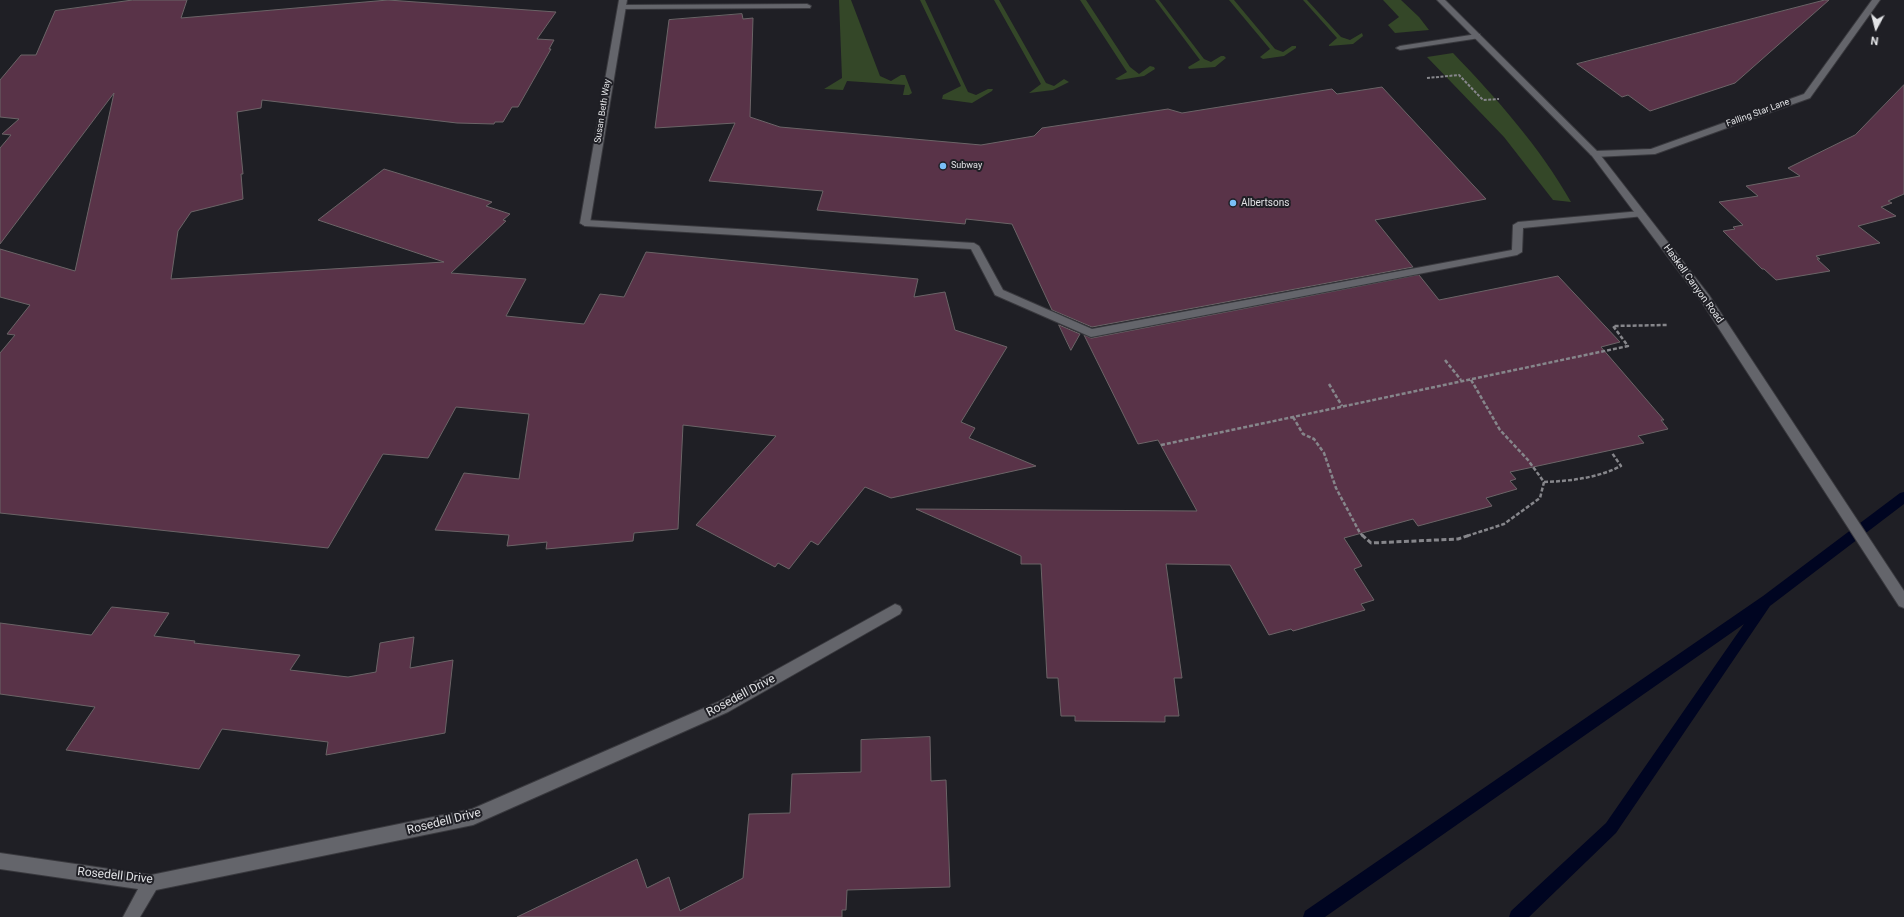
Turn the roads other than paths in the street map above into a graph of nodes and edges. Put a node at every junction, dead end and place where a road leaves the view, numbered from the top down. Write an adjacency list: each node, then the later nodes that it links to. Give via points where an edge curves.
1 (1441, 0): 5 (street, Haskell Canyon Road)
2 (1876, 0): 7 (street, Falling Star Lane, via 1807,96 1652,152)
3 (622, 3): 4 (street); 8 (street, Susan Beth Way, via 585,223 974,246 999,292 1091,333 1517,252 1518,225)
4 (807, 6)
5 (1477, 36): 6 (street); 7 (street, Haskell Canyon Road)
6 (1400, 48)
7 (1595, 154): 8 (street, Haskell Canyon Road)
8 (1641, 214): 9 (street, Haskell Canyon Road, via 1705,298)
9 (1904, 602)
10 (895, 610): 12 (street, Rosedell Drive, via 723,707 473,818)
11 (0, 861): 12 (street, Rosedell Drive)
12 (151, 883): 13 (street)
13 (131, 917)

